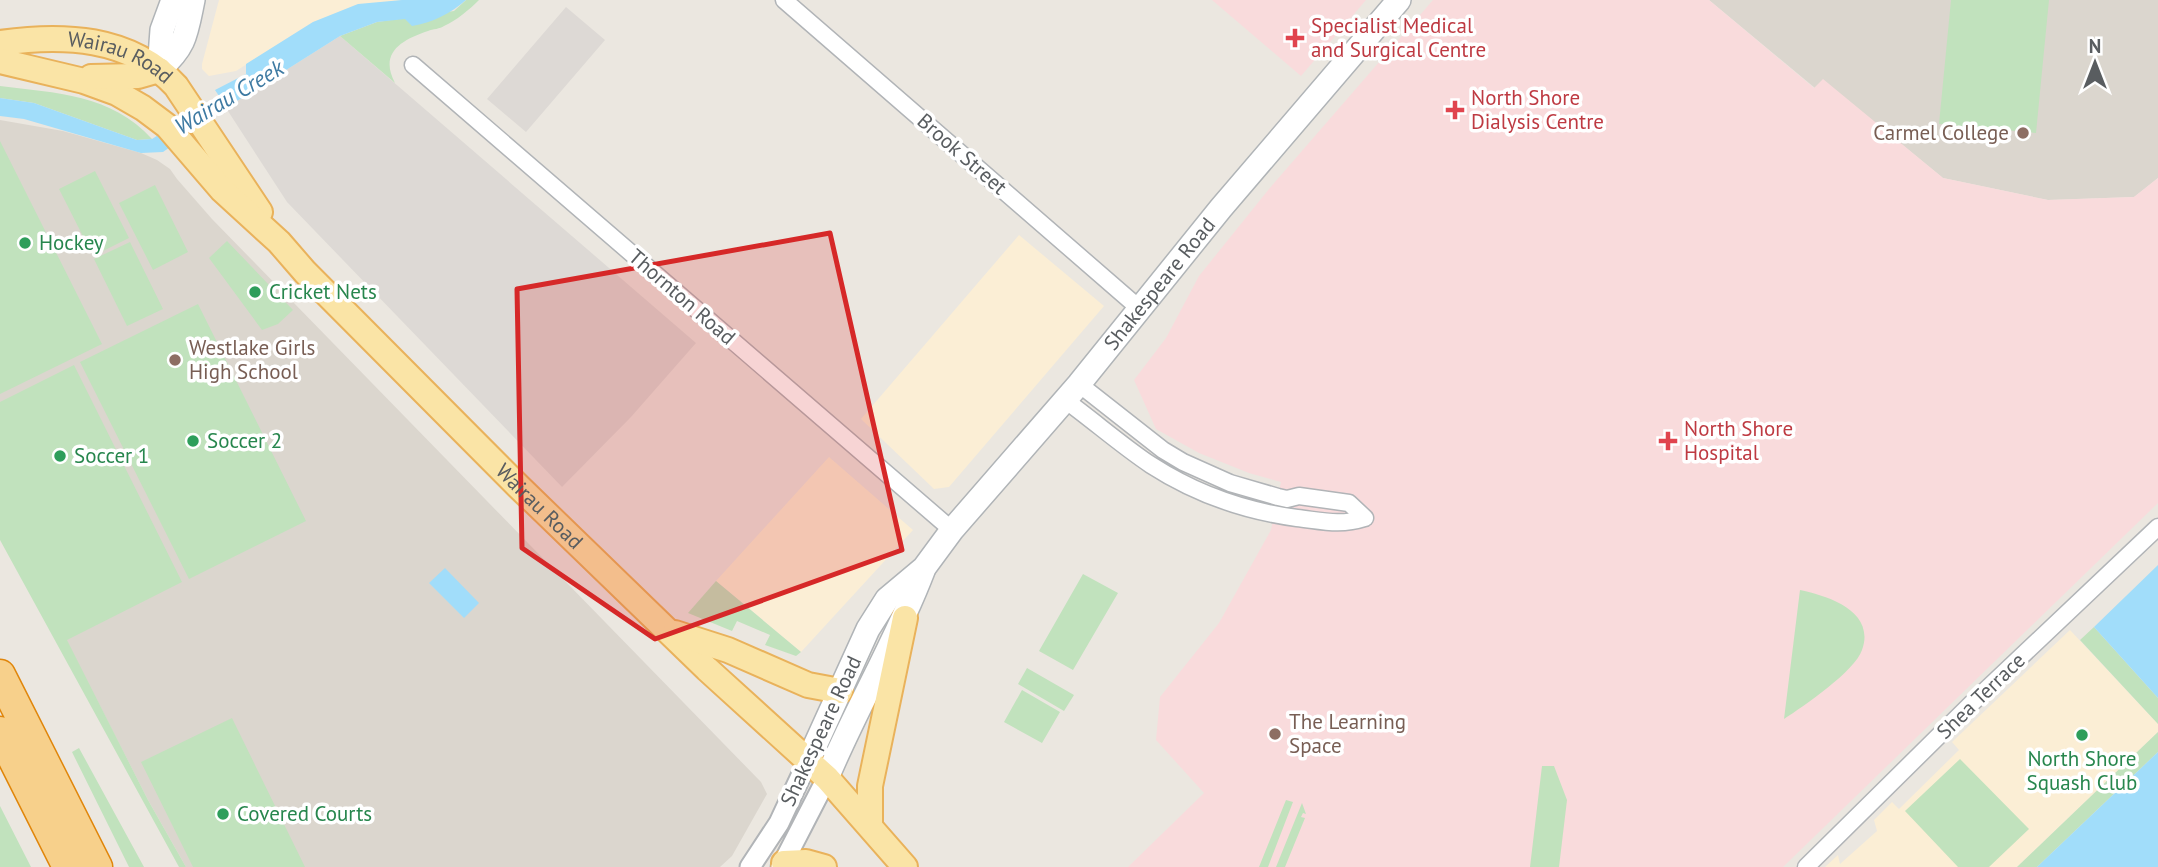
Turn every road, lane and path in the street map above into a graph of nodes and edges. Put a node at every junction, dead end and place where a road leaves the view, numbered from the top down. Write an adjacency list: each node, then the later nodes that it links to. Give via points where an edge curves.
1 (173, 0): 9 (main road, via 162,30)
2 (193, 0): 9 (main road, via 182,44)
3 (784, 0): 11 (street, Brook Street)
4 (1399, 0): 11 (main road, Shakespeare Road)
5 (0, 43): 9 (main road, Wairau Road, via 70,38 97,42 127,52)
6 (0, 61): 8 (main road, Wairau Road)
7 (413, 65): 14 (street, Thornton Road)
8 (64, 76): 9 (main road, Wairau Road, via 117,93); 9 (main road, via 138,76)
9 (159, 90): 10 (main road, Wairau Road, via 210,135); 10 (main road, Wairau Road, via 167,126 222,190)
10 (279, 242): 17 (main road, Wairau Road, via 494,463)
11 (1140, 309): 12 (main road, Shakespeare Road)
12 (1072, 392): 12 (street, via 1150,464 1211,497 1274,515 1346,524 1365,519 1349,503 1299,496 1287,499 1230,483 1183,462); 14 (main road, Shakespeare Road)
13 (2158, 527): 30 (street, Shea Terrace)
14 (952, 530): 15 (main road, Shakespeare Road)
15 (924, 568): 16 (main road, Shakespeare Road); 19 (main road, Shakespeare Road, via 887,599)
16 (905, 618): 22 (main road, Shakespeare Road, via 845,733); 23 (main road, via 870,786)
17 (667, 631): 19 (main road, via 728,650 808,685); 21 (main road, Wairau Road)
18 (0, 675): 26 (highway)
19 (839, 691): 21 (main road, Shakespeare Road)
20 (0, 732): 25 (highway)
21 (808, 761): 22 (main road, Wairau Road); 27 (street, Shakespeare Road, via 779,823)
22 (827, 778): 23 (main road, Wairau Road); 24 (street, Shakespeare Road)
23 (870, 825): 29 (main road, Wairau Road)
24 (782, 865): 28 (main road, via 806,862)
25 (68, 867)
26 (97, 867)
27 (750, 867)
28 (824, 867)
29 (905, 867)
30 (1806, 867)

